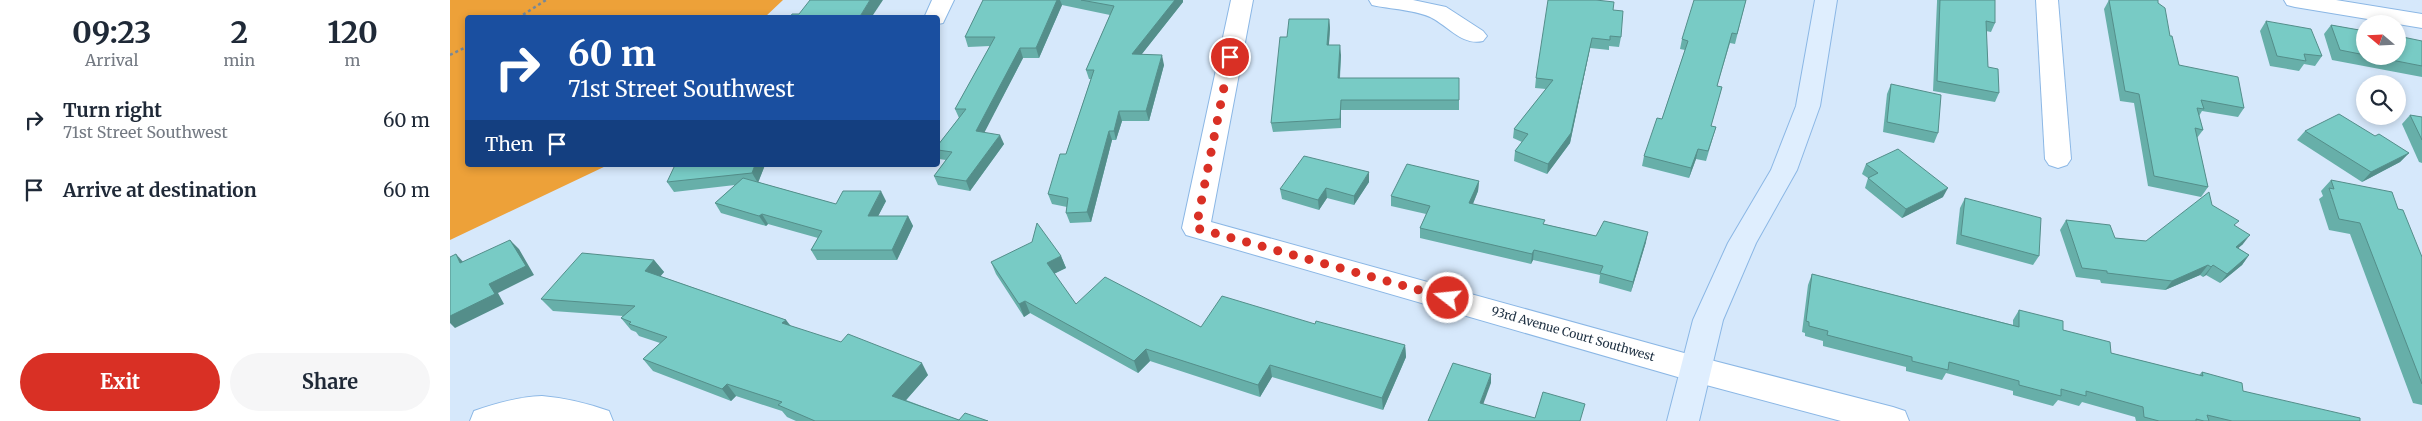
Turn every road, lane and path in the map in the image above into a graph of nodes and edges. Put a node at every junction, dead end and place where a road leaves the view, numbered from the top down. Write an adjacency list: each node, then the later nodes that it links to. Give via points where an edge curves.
1 (546, 0): 8 (path)
2 (943, 0): 9 (street)
3 (1242, 0): 15 (street, 93rd Avenue Court Southwest, via 1196,228)
4 (1380, 0): 11 (street, via 1438,12)
5 (1826, 0): 15 (street, via 1808,106 1784,170 1742,242 1708,320)
6 (2047, 0): 14 (street)
7 (2295, 0): 10 (street)
8 (523, 15)
9 (936, 15)
10 (2422, 20)
11 (1475, 36)
12 (465, 48): 13 (path)
13 (450, 55)
14 (2058, 159)
15 (1695, 369): 18 (street); 19 (street, 93rd Avenue Court Southwest)
16 (486, 421): 17 (street, via 529,409 549,408)
17 (598, 421)
18 (1683, 421)
19 (1893, 421)

